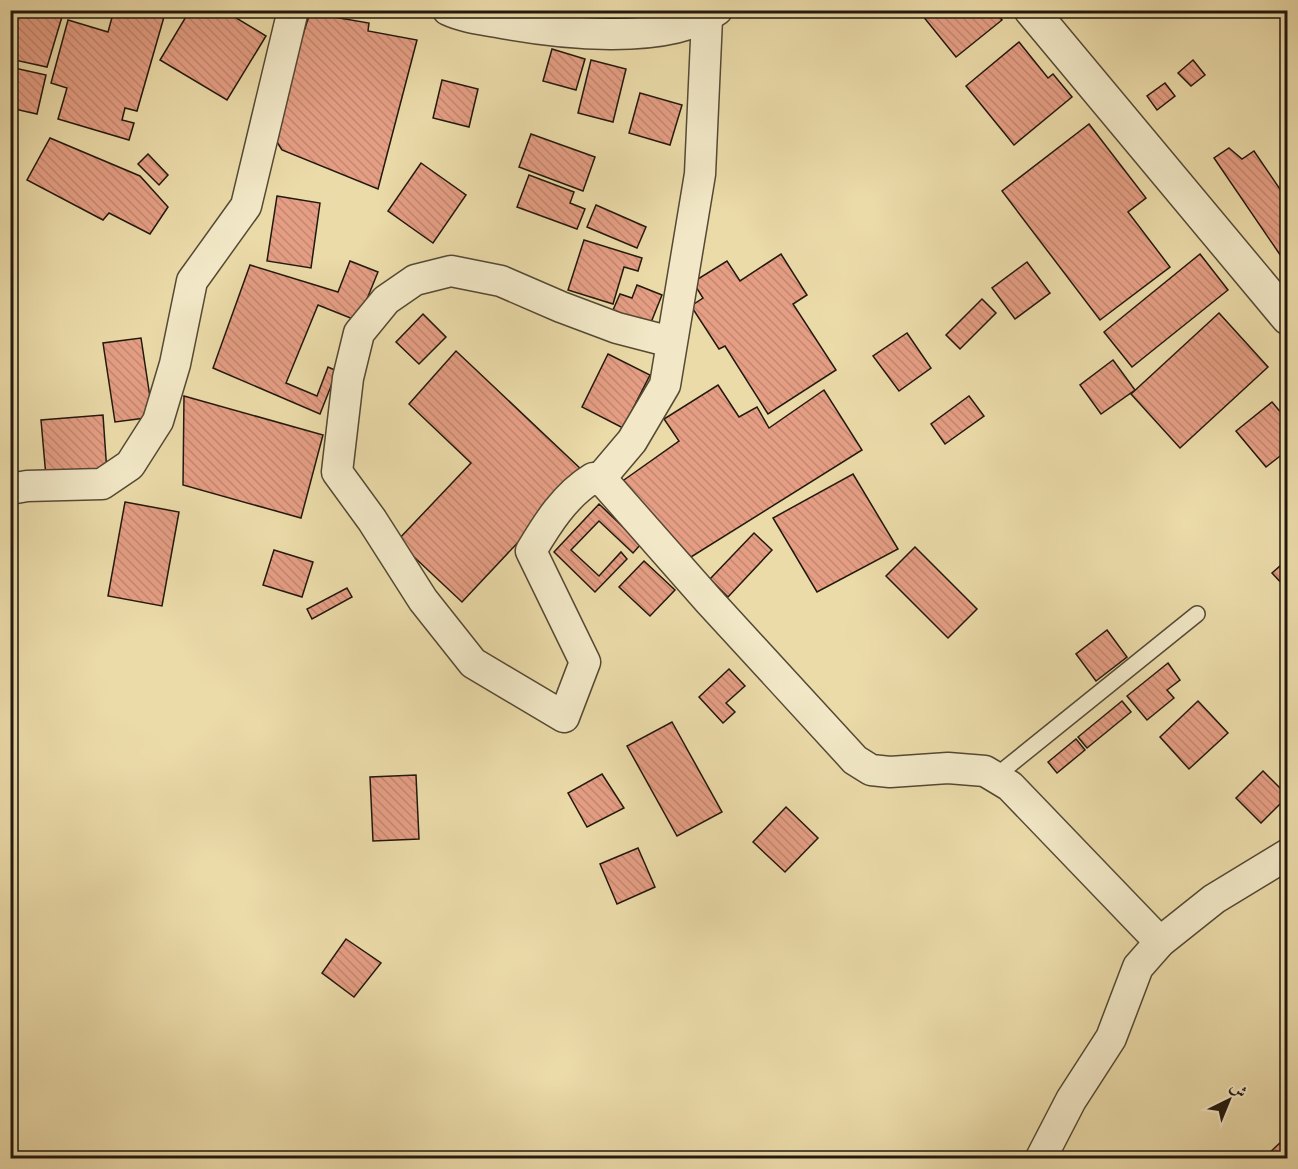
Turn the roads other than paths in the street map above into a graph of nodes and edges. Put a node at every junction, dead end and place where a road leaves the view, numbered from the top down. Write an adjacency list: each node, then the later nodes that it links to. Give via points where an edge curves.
1 (293, 10): 8 (street, via 246,206 192,280 175,364 158,421 130,465 102,484)
2 (448, 10): 4 (street, via 535,29 603,34 663,31)
3 (1031, 10): 5 (street)
4 (712, 14): 6 (street, via 700,174)
5 (1287, 318)
6 (671, 342): 7 (street, via 665,385 632,441); 7 (street, via 617,328 501,281 451,271 416,280 386,300 359,333 348,378 337,472 423,600 473,663 564,717 585,662 531,551 565,501 593,478)
7 (599, 480): 10 (street, via 855,760 871,770 948,768 985,771)
8 (10, 489)
9 (1197, 614): 10 (lane)
10 (996, 776): 12 (street)
11 (1287, 854): 12 (street, via 1214,899)
12 (1160, 942): 13 (street, via 1138,967 1111,1038 1071,1100)
13 (1041, 1158)

